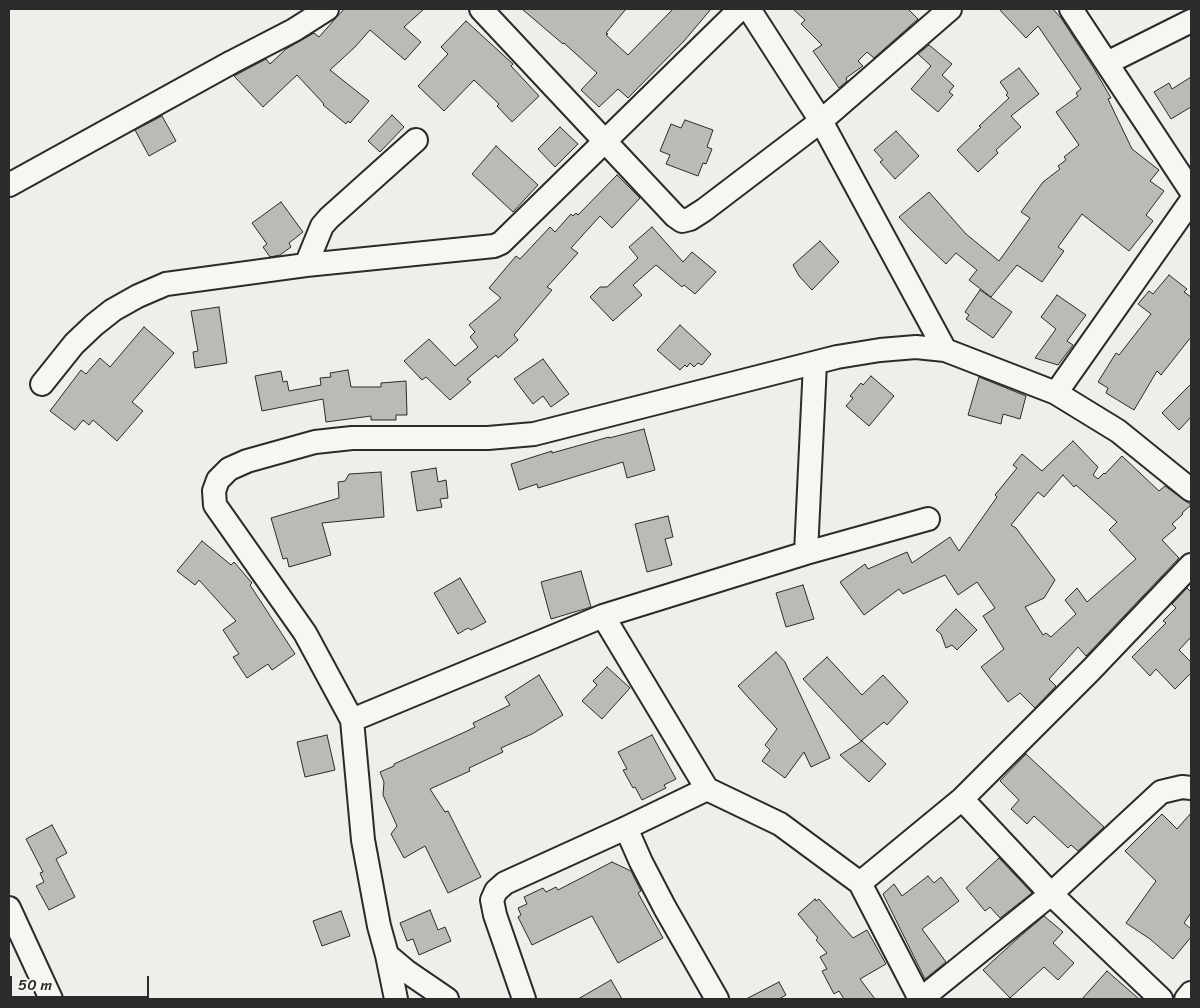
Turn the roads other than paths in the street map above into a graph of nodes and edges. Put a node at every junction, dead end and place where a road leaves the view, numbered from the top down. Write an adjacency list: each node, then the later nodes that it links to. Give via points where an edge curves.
1 (327, 9): 12 (street)
2 (481, 9): 11 (street)
3 (740, 9): 11 (street)
4 (749, 9): 9 (street)
5 (950, 9): 9 (street)
6 (1072, 9): 8 (street)
7 (1191, 21): 8 (street)
8 (1107, 63): 13 (street)
9 (821, 122): 11 (street, via 690,220 682,221); 16 (street)
10 (416, 140): 15 (street, via 326,222)
11 (606, 141): 15 (street, via 502,243)
12 (9, 184)
13 (1191, 191)
14 (1191, 201): 19 (street)
15 (306, 265): 18 (street, via 166,284 138,296 113,310 80,338)
16 (945, 350): 17 (street, via 880,350); 19 (street)
17 (815, 363): 22 (street); 25 (street, via 534,434 488,438 352,438 315,442 229,469 218,480 214,491 215,505 305,633)
18 (42, 384)
19 (1056, 393): 20 (street, via 1118,431)
20 (1191, 490)
21 (928, 519): 22 (street)
22 (806, 553): 24 (street)
23 (1191, 565): 28 (street)
24 (603, 616): 25 (street); 27 (street)
25 (352, 720): 33 (street, via 363,840)
26 (1191, 788): 31 (street, via 1161,792)
27 (707, 789): 29 (street); 30 (street, via 780,824)
28 (962, 799): 30 (street); 31 (street)
29 (626, 828): 38 (street, via 505,883 496,891 492,900 495,915); 39 (street, via 665,908)
30 (860, 883): 40 (street)
31 (1051, 894): 40 (street); 41 (street)
32 (9, 908): 35 (street)
33 (387, 955): 36 (street); 37 (street)
34 (1191, 992): 42 (street)
35 (51, 999)
36 (396, 999)
37 (447, 999)
38 (524, 999)
39 (718, 999)
40 (921, 999)
41 (1161, 999)
42 (1186, 999)

